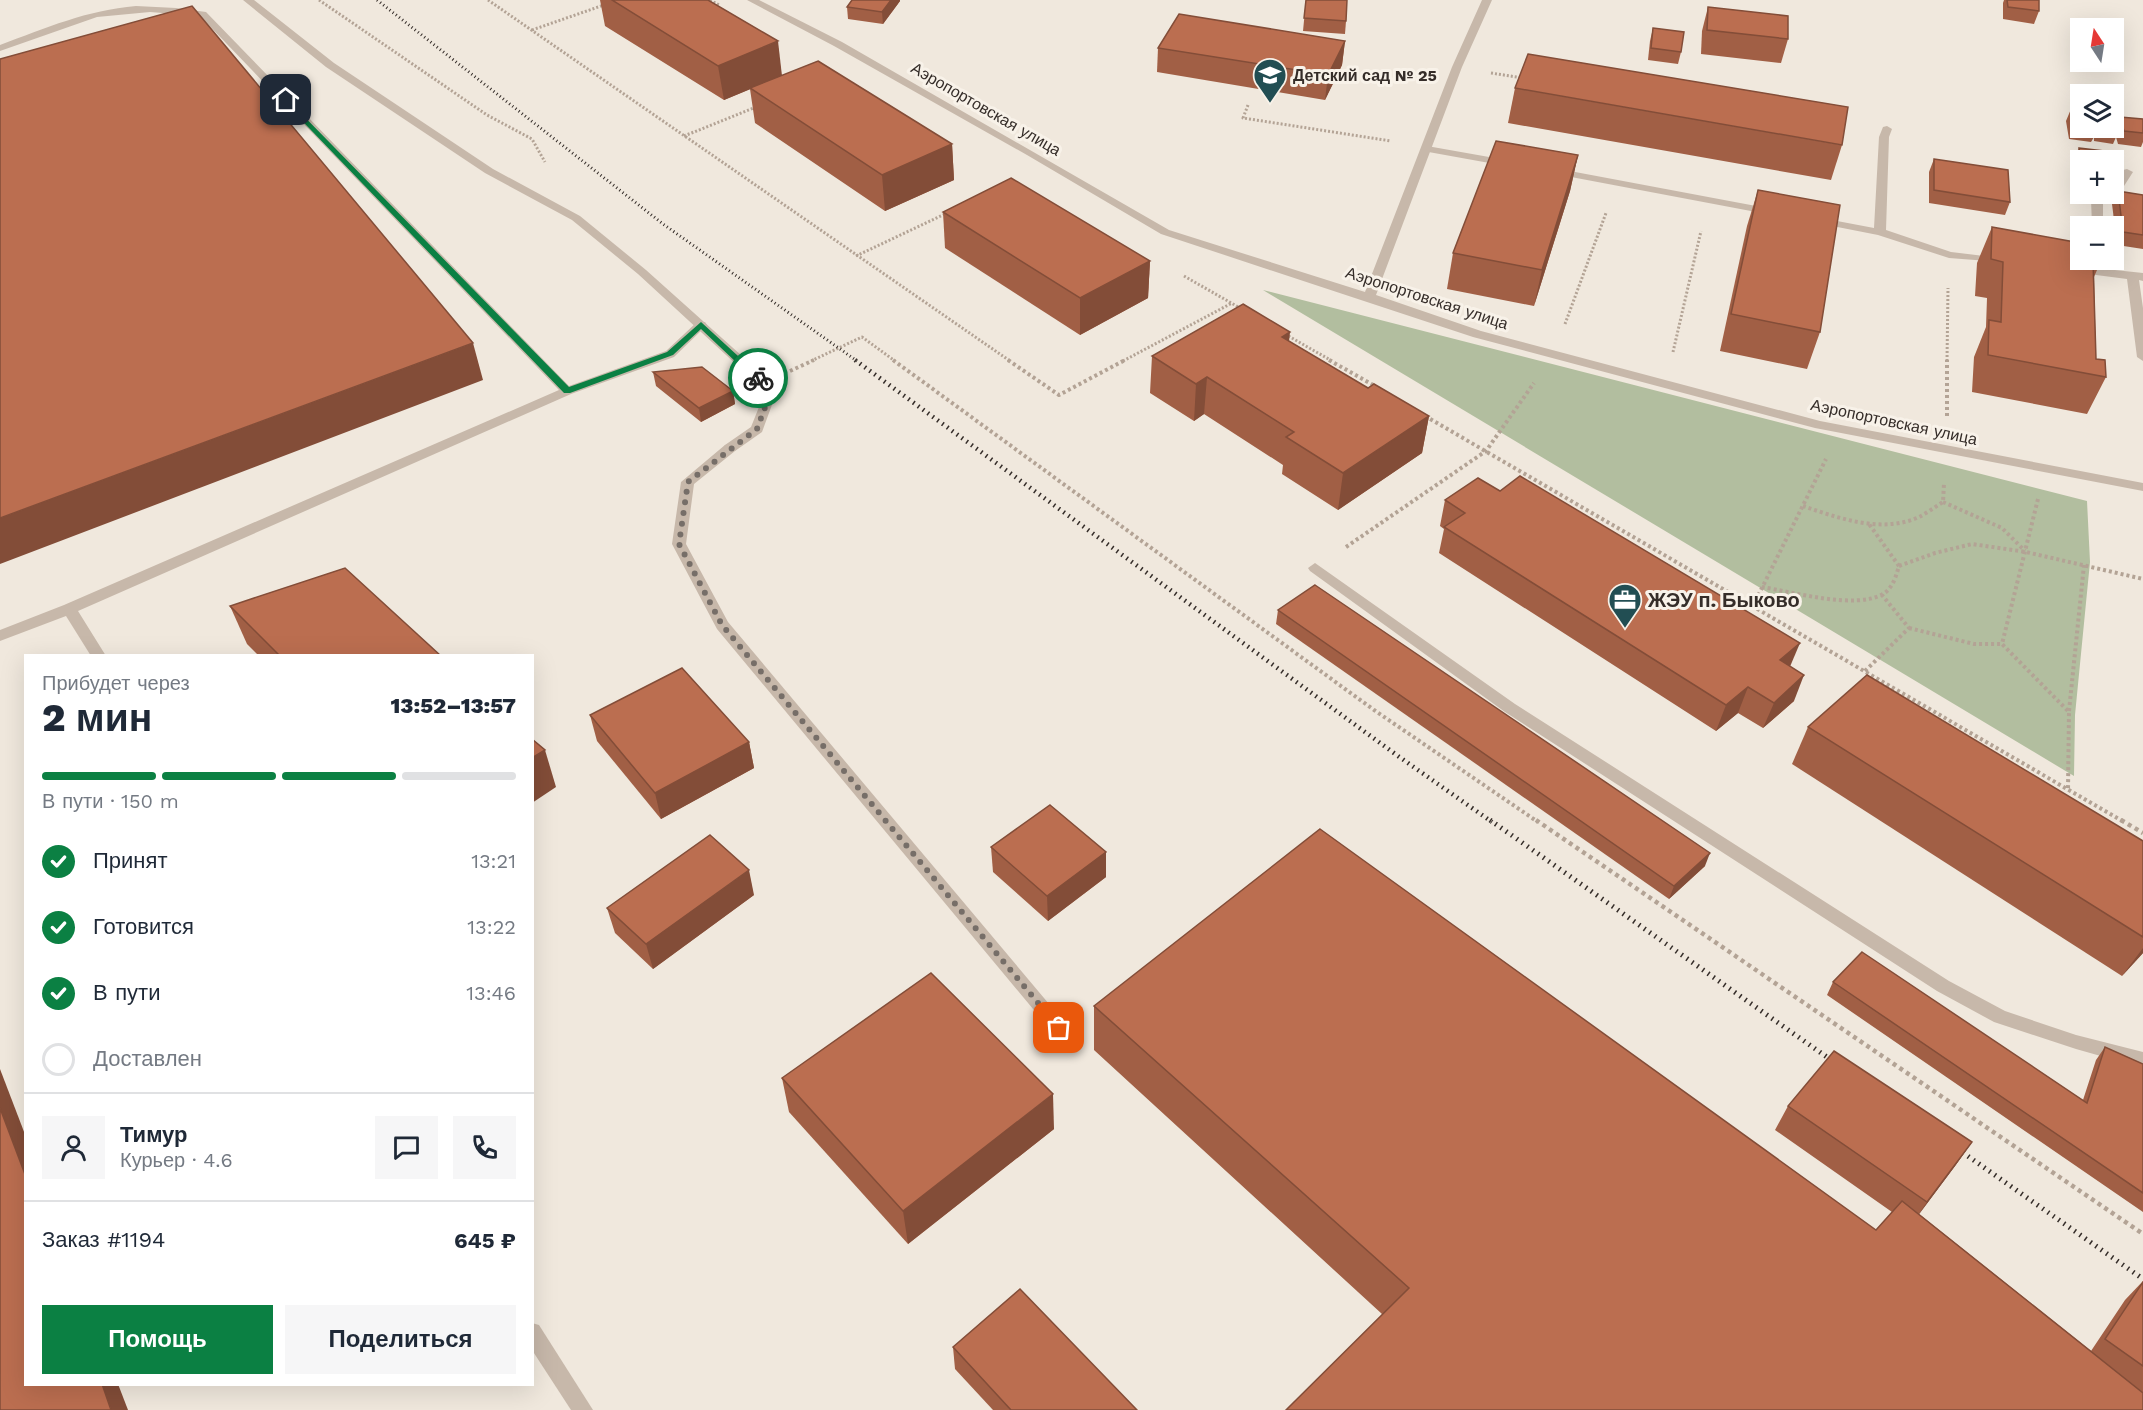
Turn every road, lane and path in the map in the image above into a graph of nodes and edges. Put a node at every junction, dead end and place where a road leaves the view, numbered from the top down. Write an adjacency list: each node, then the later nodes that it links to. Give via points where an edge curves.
1 (248, 0): 25 (street, via 330,65 449,145)
2 (319, 0): 25 (path, via 487,115 532,139)
3 (488, 0): 9 (path)
4 (710, 0): 8 (path)
5 (752, 0): 35 (street, Аэропортовская улица, via 858,55 1165,232)
6 (1486, 0): 11 (street)
7 (608, 4): 9 (path)
8 (720, 6)
9 (532, 30): 16 (path)
10 (0, 48): 44 (street, via 95,14 139,9 203,14)
11 (1457, 67): 12 (path); 17 (street)
12 (1527, 78)
13 (760, 105): 16 (path)
14 (1248, 105): 17 (path, via 1243,118)
15 (1887, 129): 26 (street)
16 (684, 136): 28 (path)
17 (1427, 149): 18 (street); 35 (street)
18 (1516, 164)
19 (1539, 168): 22 (street)
20 (2127, 172): 21 (street)
21 (2124, 177)
22 (1617, 182): 23 (street); 40 (path)
23 (1708, 201): 26 (street); 42 (path)
24 (953, 210): 28 (path)
25 (576, 218): 38 (street)
26 (1880, 232): 27 (street)
27 (1948, 255): 29 (street); 49 (path)
28 (855, 256): 36 (path, via 1059,395)
29 (2005, 261)
30 (2061, 268): 32 (street)
31 (2105, 270): 32 (street)
32 (2106, 273): 34 (street)
33 (1184, 275): 36 (path)
34 (2138, 277): 41 (street)
35 (1370, 297): 40 (street, Аэропортовская улица, via 1477,334)
36 (1232, 303): 37 (path)
37 (1242, 309)
38 (701, 325): 43 (street, via 757,376); 44 (street, via 670,354)
39 (1282, 333): 45 (path)
40 (1554, 354): 42 (street, Аэропортовская улица); 48 (path)
41 (2143, 357)
42 (1666, 382): 47 (street, Аэропортовская улица)
43 (761, 386): 73 (street, via 767,402 757,429 688,482 679,544 722,625); 75 (path, via 862,337 1374,710)
44 (567, 391): 64 (street)
45 (1384, 392)
46 (1425, 415): 48 (path)
47 (1841, 429): 49 (street, Аэропортовская улица); 54 (path)
48 (1486, 451): 59 (path); 63 (path)
49 (1947, 451): 51 (street, Аэропортовская улица)
50 (1944, 480): 53 (path)
51 (2143, 487)
52 (2040, 490): 56 (path)
53 (1943, 502): 55 (path, via 1916,519); 56 (path, via 2002,528)
54 (1803, 506): 55 (path); 61 (path)
55 (1869, 524): 58 (path)
56 (2026, 552): 57 (path); 58 (path, via 1972,544); 67 (path)
57 (2084, 565): 60 (path); 70 (path)
58 (1899, 566): 62 (path, via 1894,582)
59 (1315, 568): 74 (street, via 1510,708 1943,986 2000,1017)
60 (2143, 579)
61 (1762, 587): 62 (path, via 1853,601); 63 (path)
62 (1882, 595): 65 (path)
63 (1753, 606): 69 (path)
64 (69, 609): 66 (street); 68 (street)
65 (1909, 628): 67 (path, via 1974,644); 69 (path)
66 (0, 636)
67 (2002, 644): 70 (path)
68 (98, 654)
69 (1865, 671): 71 (path)
70 (2069, 712): 71 (path)
71 (2068, 791): 72 (path)
72 (2143, 833)
73 (1059, 1028)
74 (2143, 1060)
75 (2143, 1234)
76 (534, 1335): 77 (street)
77 (583, 1410)

